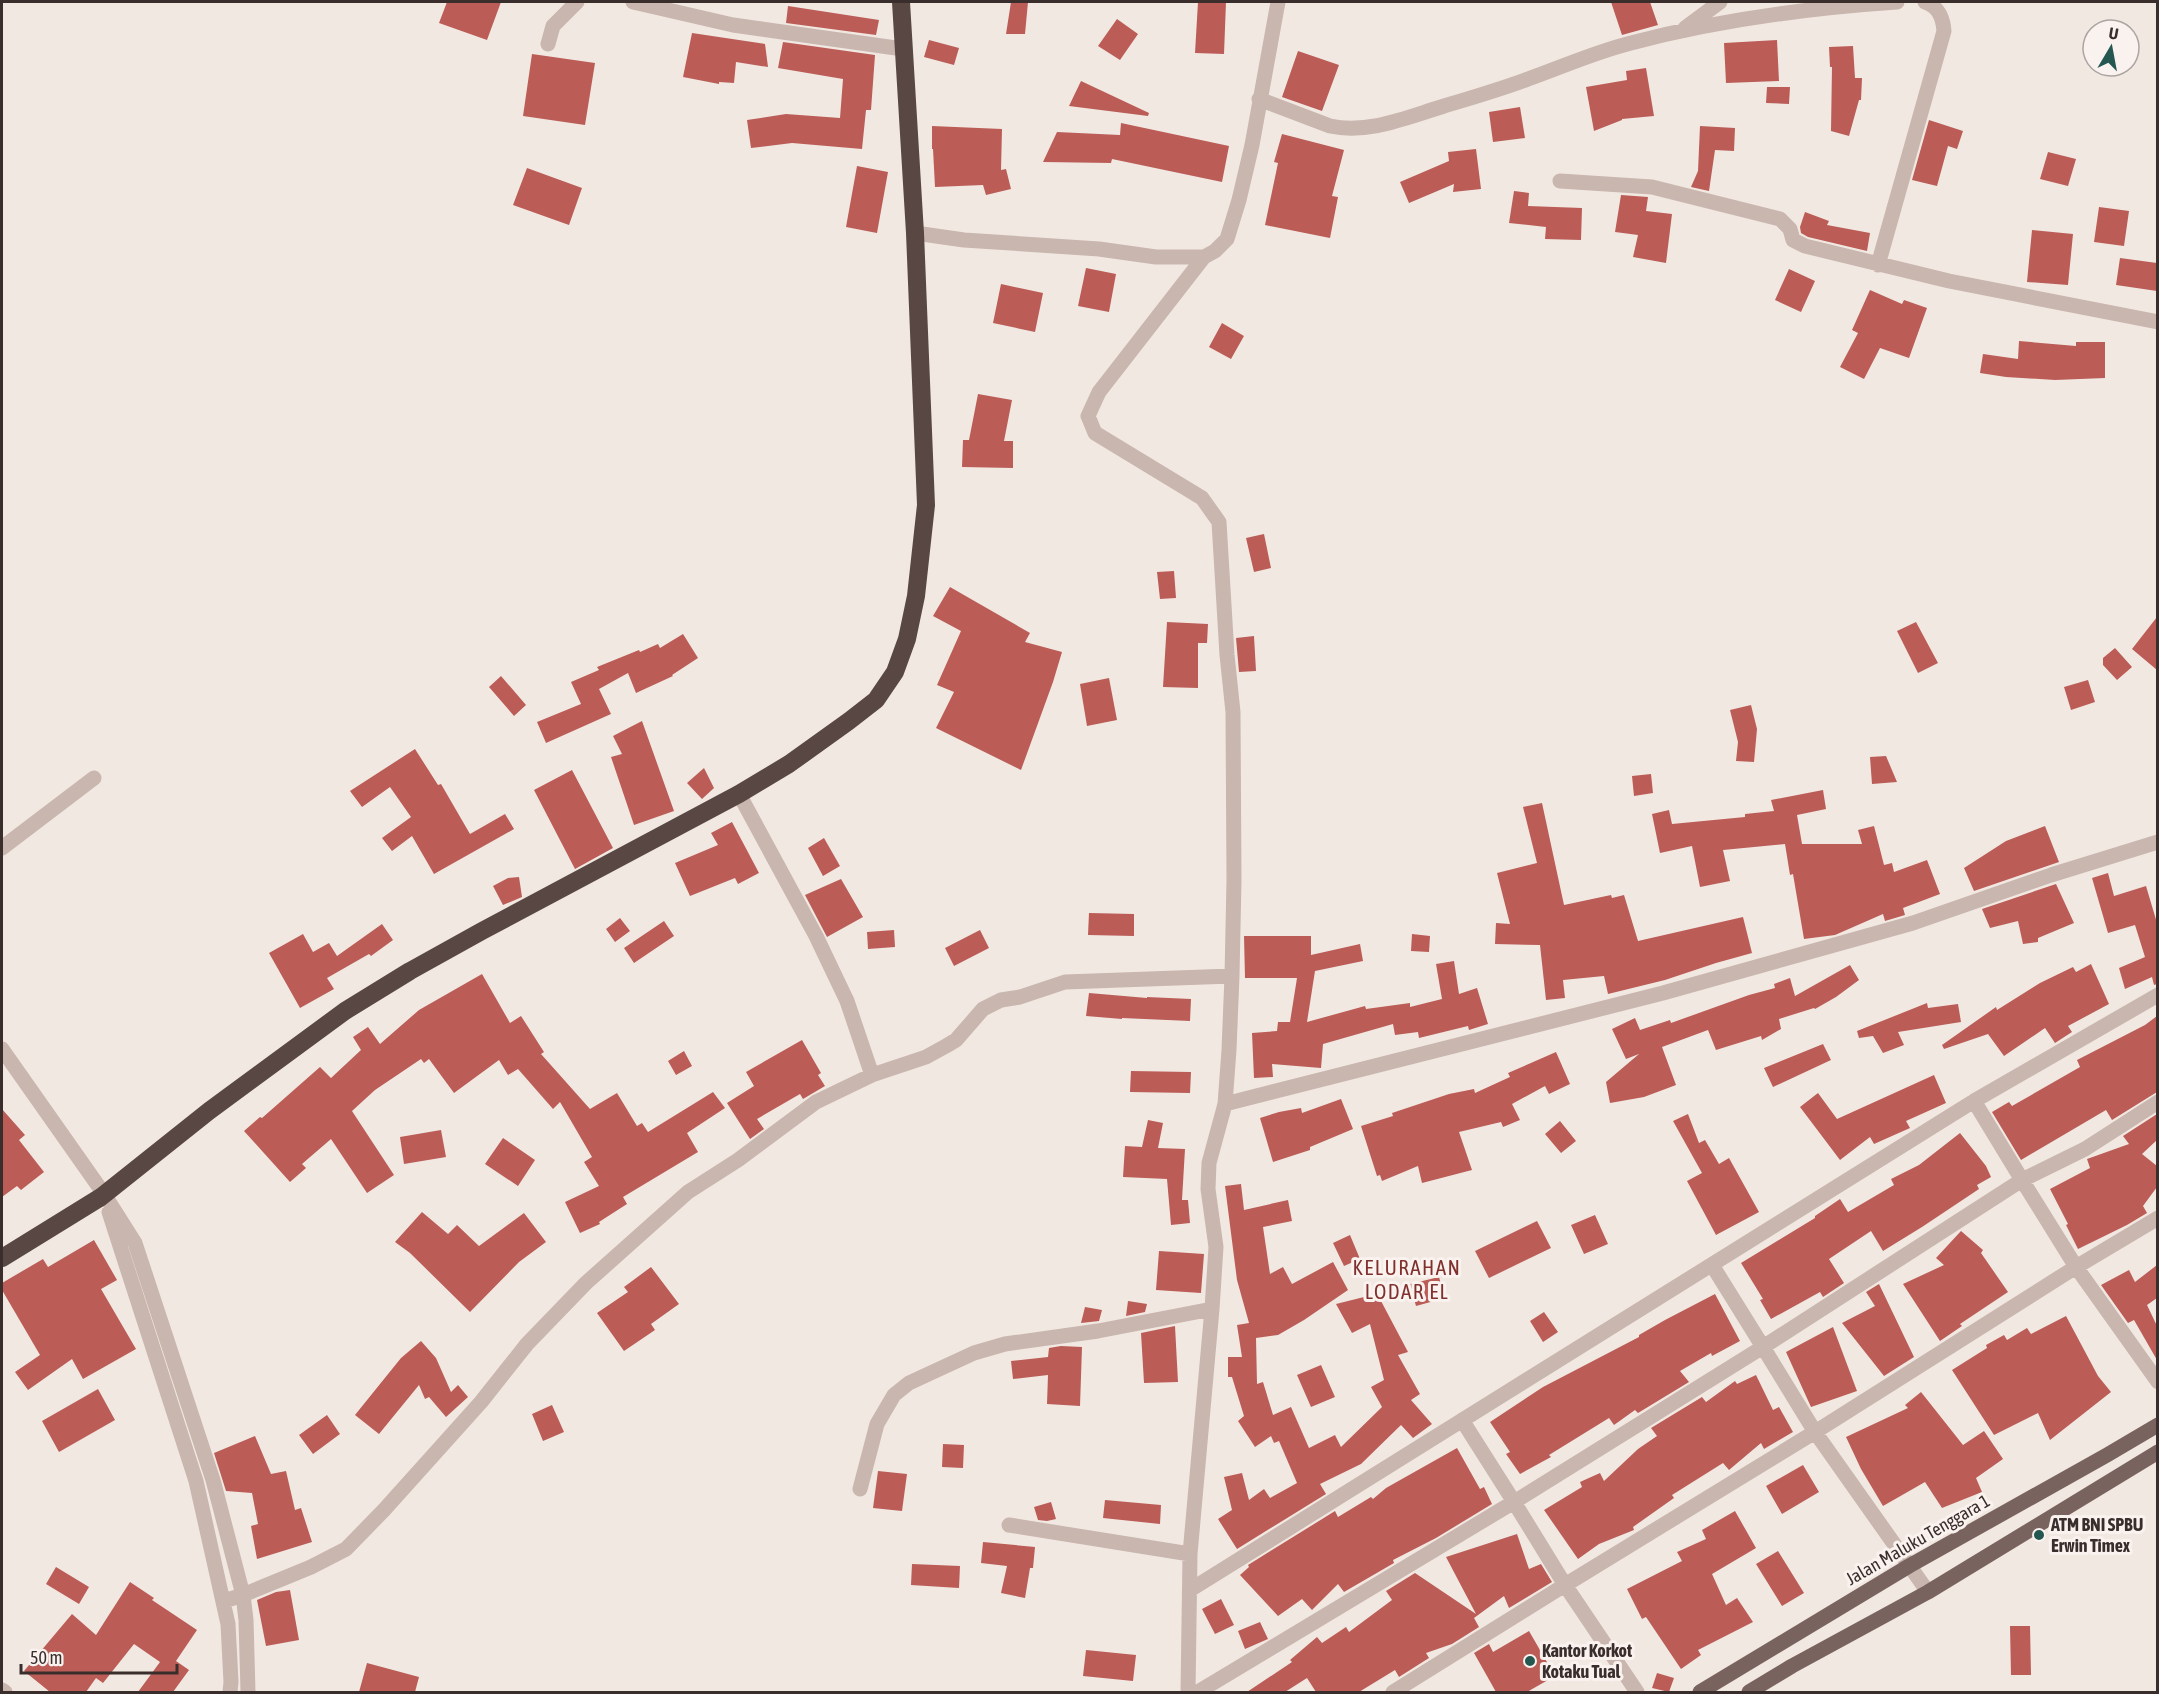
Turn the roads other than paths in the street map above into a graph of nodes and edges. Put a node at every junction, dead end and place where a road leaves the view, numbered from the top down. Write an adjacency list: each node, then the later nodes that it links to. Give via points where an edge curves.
1 (577, 2): 9 (street, via 553,26)
2 (633, 2): 10 (street, via 733,25)
3 (902, 2): 10 (highway)
4 (1278, 2): 11 (street)
5 (1720, 2): 8 (street)
6 (1897, 2): 8 (street, via 1782,13)
7 (1925, 2): 15 (street, via 1940,13 1944,32)
8 (1682, 30): 11 (street, via 1602,51 1528,79 1365,128 1330,126)
9 (548, 44)
10 (903, 49): 13 (highway)
11 (1259, 99): 14 (street, via 1230,231 1215,251)
12 (1560, 181): 15 (street, via 1652,187 1773,217 1785,222 1798,244)
13 (915, 233): 14 (street, via 1156,257); 18 (highway, via 926,505 907,639 895,672 876,700 789,764)
14 (1204, 256): 21 (street, via 1099,392 1088,416 1095,433 1202,498 1219,522 1233,712)
15 (1878, 265): 16 (street)
16 (2157, 322)
17 (94, 778): 20 (street)
18 (738, 794): 24 (street, via 847,1001); 29 (highway, via 482,931 345,1011)
19 (2157, 842): 27 (street, via 1913,923 1663,993)
20 (2, 848)
21 (1232, 976): 24 (street, via 1065,982 990,1004 956,1040 926,1057); 27 (street)
22 (2157, 994): 25 (street)
23 (2, 1049): 29 (street)
24 (872, 1075): 49 (street, via 816,1102 688,1192 650,1225 527,1344 481,1402 346,1549)
25 (1974, 1101): 28 (street); 32 (street)
26 (2157, 1102): 28 (street, via 2085,1149)
27 (1225, 1104): 34 (street, via 1209,1163 1208,1189 1216,1247)
28 (2022, 1180): 33 (street); 35 (street)
29 (105, 1194): 31 (highway); 49 (street, via 135,1243 213,1480); 50 (street, via 196,1480)
30 (2157, 1218): 33 (street)
31 (2, 1257)
32 (1712, 1265): 35 (street); 37 (street)
33 (2076, 1267): 36 (street); 39 (street)
34 (1212, 1309): 41 (street, via 1005,1344 974,1353 909,1383 884,1408); 44 (street)
35 (1763, 1347): 39 (street); 42 (street)
36 (2157, 1382)
37 (1462, 1420): 42 (street); 47 (street)
38 (2157, 1425): 45 (main road, Jalan Maluku Tenggara 1)
39 (1815, 1432): 45 (street); 46 (street)
40 (2157, 1452): 48 (main road)
41 (860, 1489)
42 (1514, 1502): 46 (street); 54 (street)
43 (1010, 1525): 44 (street)
44 (1190, 1554): 47 (street)
45 (1909, 1566): 48 (street); 57 (main road, Jalan Maluku Tenggara 1)
46 (1565, 1586): 55 (street); 56 (street)
47 (1190, 1590): 53 (street)
48 (1928, 1592): 58 (main road)
49 (243, 1595): 50 (street); 52 (street)
50 (224, 1601): 51 (street)
51 (230, 1692)
52 (248, 1692)
53 (1188, 1692)
54 (1198, 1692)
55 (1393, 1692)
56 (1637, 1692)
57 (1700, 1692)
58 (1749, 1692)

